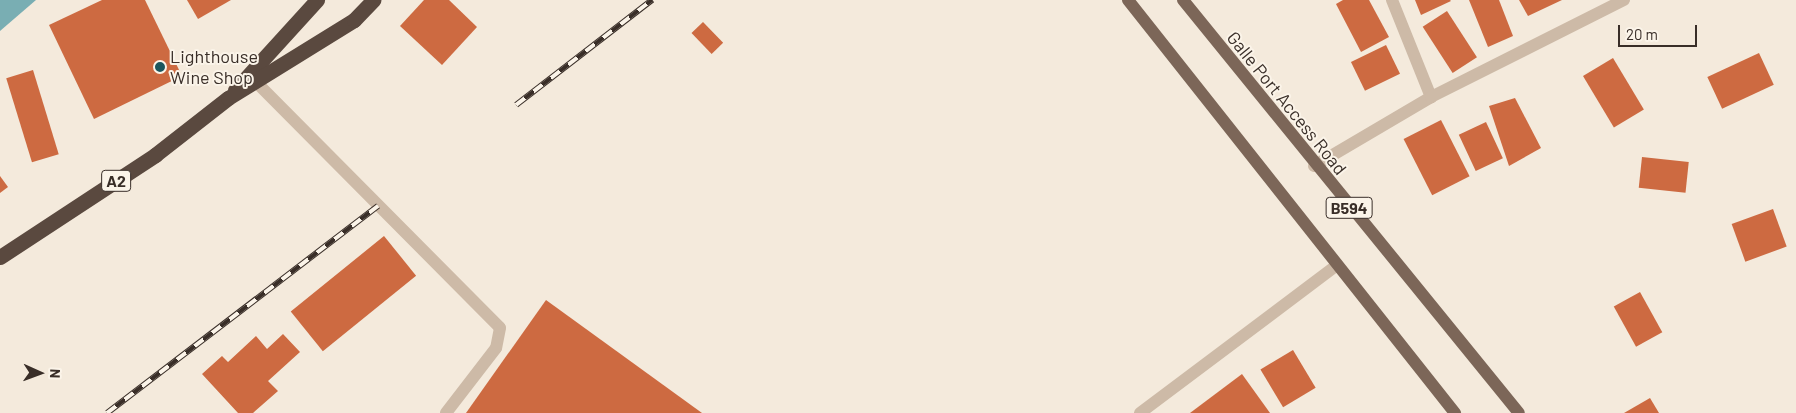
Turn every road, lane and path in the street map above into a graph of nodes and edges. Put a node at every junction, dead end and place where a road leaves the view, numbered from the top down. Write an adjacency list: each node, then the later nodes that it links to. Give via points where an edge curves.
1 (317, 0): 9 (highway, A2)
2 (373, 0): 7 (highway, A2, via 354,20)
3 (1128, 0): 12 (main road, B594)
4 (1183, 0): 10 (main road, Galle Port Access Road / B594)
5 (1392, 0): 8 (street)
6 (1624, 0): 8 (street)
7 (256, 82): 9 (highway, A2); 13 (street, via 500,328 496,348)
8 (1431, 97): 10 (street)
9 (228, 98): 11 (highway, A2, via 155,155)
10 (1314, 166): 16 (main road, Galle Port Access Road / B594)
11 (0, 257)
12 (1337, 265): 14 (street); 15 (main road, B594)
13 (446, 413)
14 (1140, 413)
15 (1455, 413)
16 (1519, 413)

